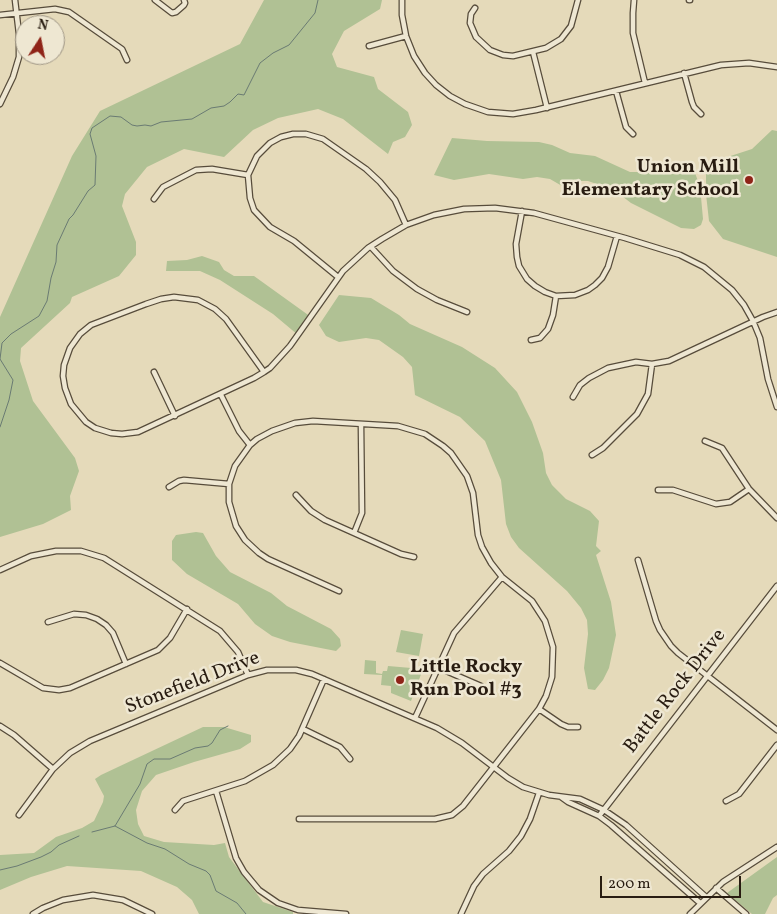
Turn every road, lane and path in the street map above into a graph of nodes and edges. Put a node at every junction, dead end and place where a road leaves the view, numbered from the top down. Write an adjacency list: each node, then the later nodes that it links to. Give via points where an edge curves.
1 (15, 0): 8 (street)
2 (154, 0): 3 (street, via 172,13 184,5)
3 (184, 0)
4 (402, 0): 10 (street)
5 (578, 0): 12 (street, via 574,20 564,36 553,45)
6 (634, 0): 16 (street, via 633,33)
7 (475, 8): 12 (street, via 471,14 471,27 485,46 507,55)
8 (16, 13): 9 (street); 13 (street, via 54,9 69,12 122,49); 18 (street, via 19,57)
9 (0, 15)
10 (406, 36): 11 (street); 19 (street, via 414,56 429,78 465,104 505,114)
11 (369, 46)
12 (533, 52): 19 (street)
13 (127, 60)
14 (777, 67): 15 (street, via 720,64)
15 (684, 74): 16 (street); 20 (street, via 694,107)
16 (645, 83): 17 (street)
17 (616, 91): 19 (street); 21 (street, via 626,127)
18 (0, 104)
19 (547, 108)
20 (701, 114)
21 (633, 134)
22 (248, 175): 23 (street, via 212,169 196,170 163,187); 25 (street, via 257,156 273,141 293,134 315,136 330,143 380,182 394,200); 28 (street, via 250,198 259,217)
23 (154, 199)
24 (522, 211): 25 (street, via 464,209); 26 (street); 29 (street, via 516,244 520,266 535,286)
25 (406, 225): 27 (street)
26 (617, 236): 29 (street, via 606,273 595,285 575,295); 32 (street, via 680,255 704,267 732,290)
27 (371, 247): 28 (street); 30 (street, via 393,271 417,289)
28 (338, 277): 36 (street, via 286,351)
29 (556, 296): 33 (street, via 548,329 540,338)
30 (468, 312)
31 (777, 312): 32 (street)
32 (753, 321): 34 (street, via 669,361); 39 (street)
33 (531, 340)
34 (652, 364): 38 (street, via 636,362 608,368 589,378); 44 (street, via 648,394 637,414)
35 (154, 372): 40 (street)
36 (264, 372): 37 (street); 40 (street, via 223,316 207,304 188,298 161,298 119,313 91,325 76,338 66,359 64,382 71,404 86,422 105,432 127,434)
37 (220, 395): 40 (street); 43 (street)
38 (573, 397)
39 (777, 407)
40 (175, 416)
41 (362, 424): 43 (street, via 295,423 272,431); 51 (street, via 362,513); 55 (street, via 414,430 434,439 451,453 470,485 482,547)
42 (705, 441): 47 (street, via 722,448)
43 (250, 445): 45 (street, via 235,466)
44 (592, 455)
45 (229, 484): 46 (street, via 184,480); 57 (street, via 233,518 250,546 268,559)
46 (169, 486)
47 (749, 489): 48 (street, via 736,500 723,504 673,490); 50 (street)
48 (658, 490)
49 (296, 495): 51 (street, via 318,516)
50 (777, 518)
51 (354, 533): 52 (street)
52 (414, 557)
53 (638, 560): 64 (street, via 660,630 675,650)
54 (0, 570): 58 (street, via 47,552 88,553 113,563)
55 (502, 577): 62 (street, via 458,626); 67 (street, via 536,607 551,638 552,676)
56 (777, 586): 64 (street, Battle Rock Drive)
57 (339, 591)
58 (187, 609): 61 (street, via 162,647); 63 (street, via 226,637 238,652)
59 (48, 622): 61 (street, via 74,614 97,618 113,633)
60 (0, 663): 61 (street, via 39,686 59,690)
61 (126, 664)
62 (437, 667): 66 (street); 68 (street)
63 (248, 675): 65 (street, Stonefield Drive, via 286,669); 76 (street, Stonefield Drive, via 90,741)
64 (708, 676): 72 (street); 82 (street, Battle Rock Drive)
65 (324, 679): 68 (street, Stonefield Drive); 71 (street)
66 (482, 686)
67 (539, 709): 70 (street, via 567,727); 75 (street)
68 (415, 718): 75 (street, Stonefield Drive, via 452,736)
69 (0, 726): 76 (street)
70 (578, 728)
71 (302, 729): 74 (street, via 340,747); 77 (street, via 290,748 264,772)
72 (777, 730)
73 (777, 745): 80 (street, via 739,794)
74 (350, 759)
75 (494, 767): 78 (street, Stonefield Drive, via 517,784); 85 (street, via 464,806 443,818)
76 (53, 769): 83 (street, Stonefield Drive)
77 (216, 791): 81 (street, via 184,801); 92 (street, via 236,858 259,890 278,903 298,910)
78 (539, 793): 79 (street, Stonefield Drive); 93 (street, via 521,836 478,880)
79 (561, 797): 82 (street, Stonefield Drive, via 580,799); 84 (street, Stonefield Drive)
80 (726, 801)
81 (174, 810)
82 (604, 810): 84 (street, Battle Rock Drive); 88 (street, Stonefield Drive, via 626,825)
83 (19, 815)
84 (599, 816): 89 (street, Stonefield Drive)
85 (299, 819)
86 (777, 847): 87 (street)
87 (716, 888): 88 (street); 95 (street)
88 (706, 897): 89 (street)
89 (700, 903): 94 (street)
90 (33, 914): 91 (street, via 63,900 93,895 123,900)
91 (152, 914)
92 (346, 914)
93 (461, 914)
94 (690, 914)
95 (746, 914)

